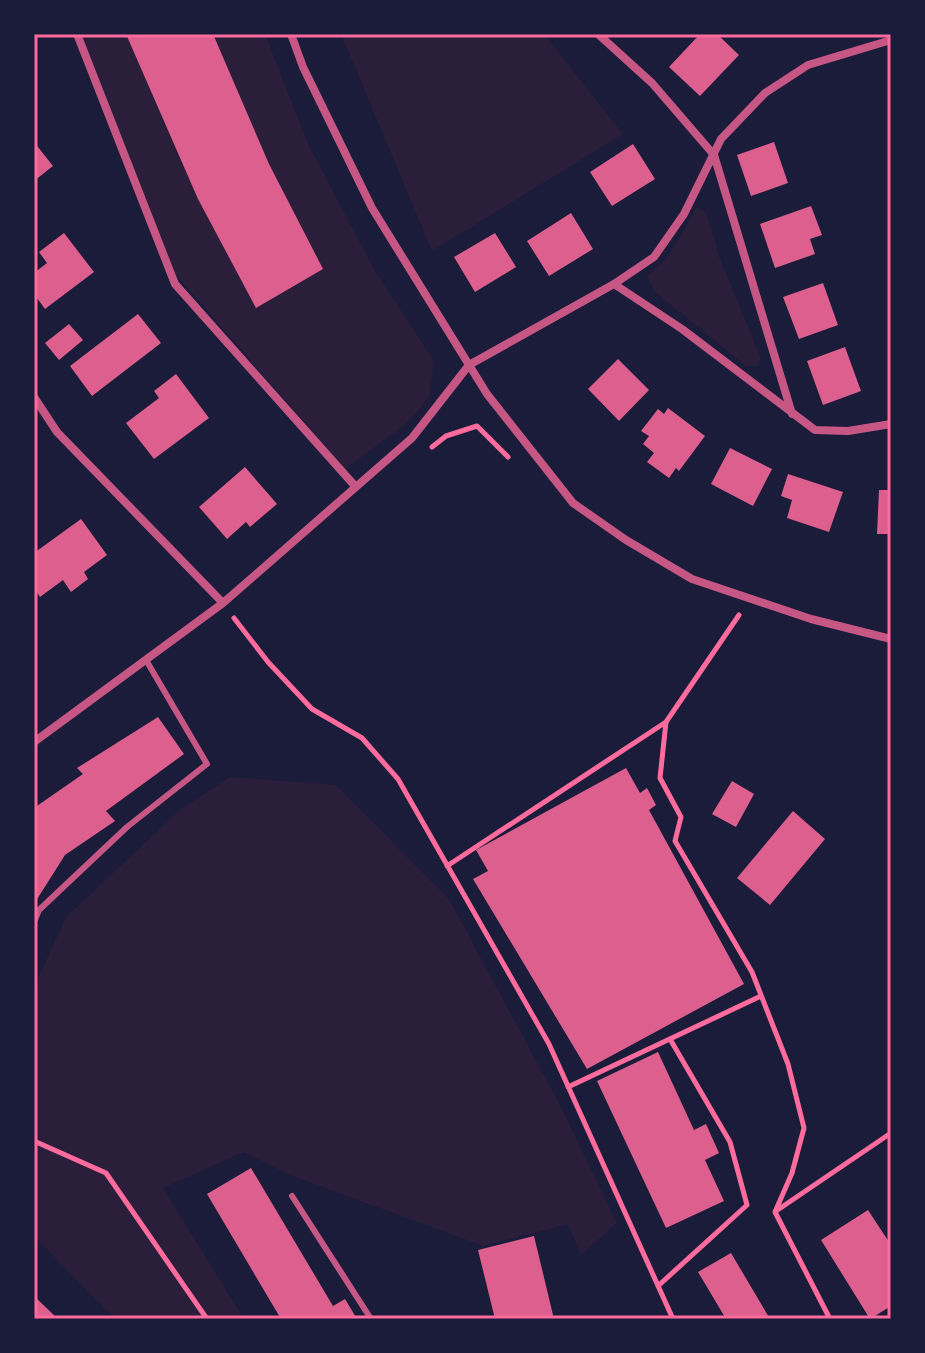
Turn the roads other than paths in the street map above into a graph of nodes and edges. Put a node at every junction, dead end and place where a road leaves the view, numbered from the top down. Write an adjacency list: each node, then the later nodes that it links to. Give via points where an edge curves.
1 (77, 34): 11 (street, via 175,284)
2 (291, 34): 7 (street, via 372,208)
3 (598, 34): 5 (street, via 652,83)
4 (891, 40): 5 (street, via 808,65 765,93 721,139)
5 (714, 155): 6 (street, via 684,214 654,257); 9 (street)
6 (614, 284): 7 (street); 9 (street)
7 (469, 365): 11 (street, via 412,438); 13 (street, via 573,503 692,579)
8 (34, 397): 12 (street, via 57,432)
9 (792, 414): 10 (street, via 815,430)
10 (891, 424)
11 (355, 486): 12 (street)
12 (223, 603): 14 (street)
13 (891, 639)
14 (146, 660): 15 (street); 16 (lane, via 207,764 127,827 39,910)
15 (34, 742)
16 (34, 922)
17 (292, 1196): 18 (lane)
18 (371, 1319)

